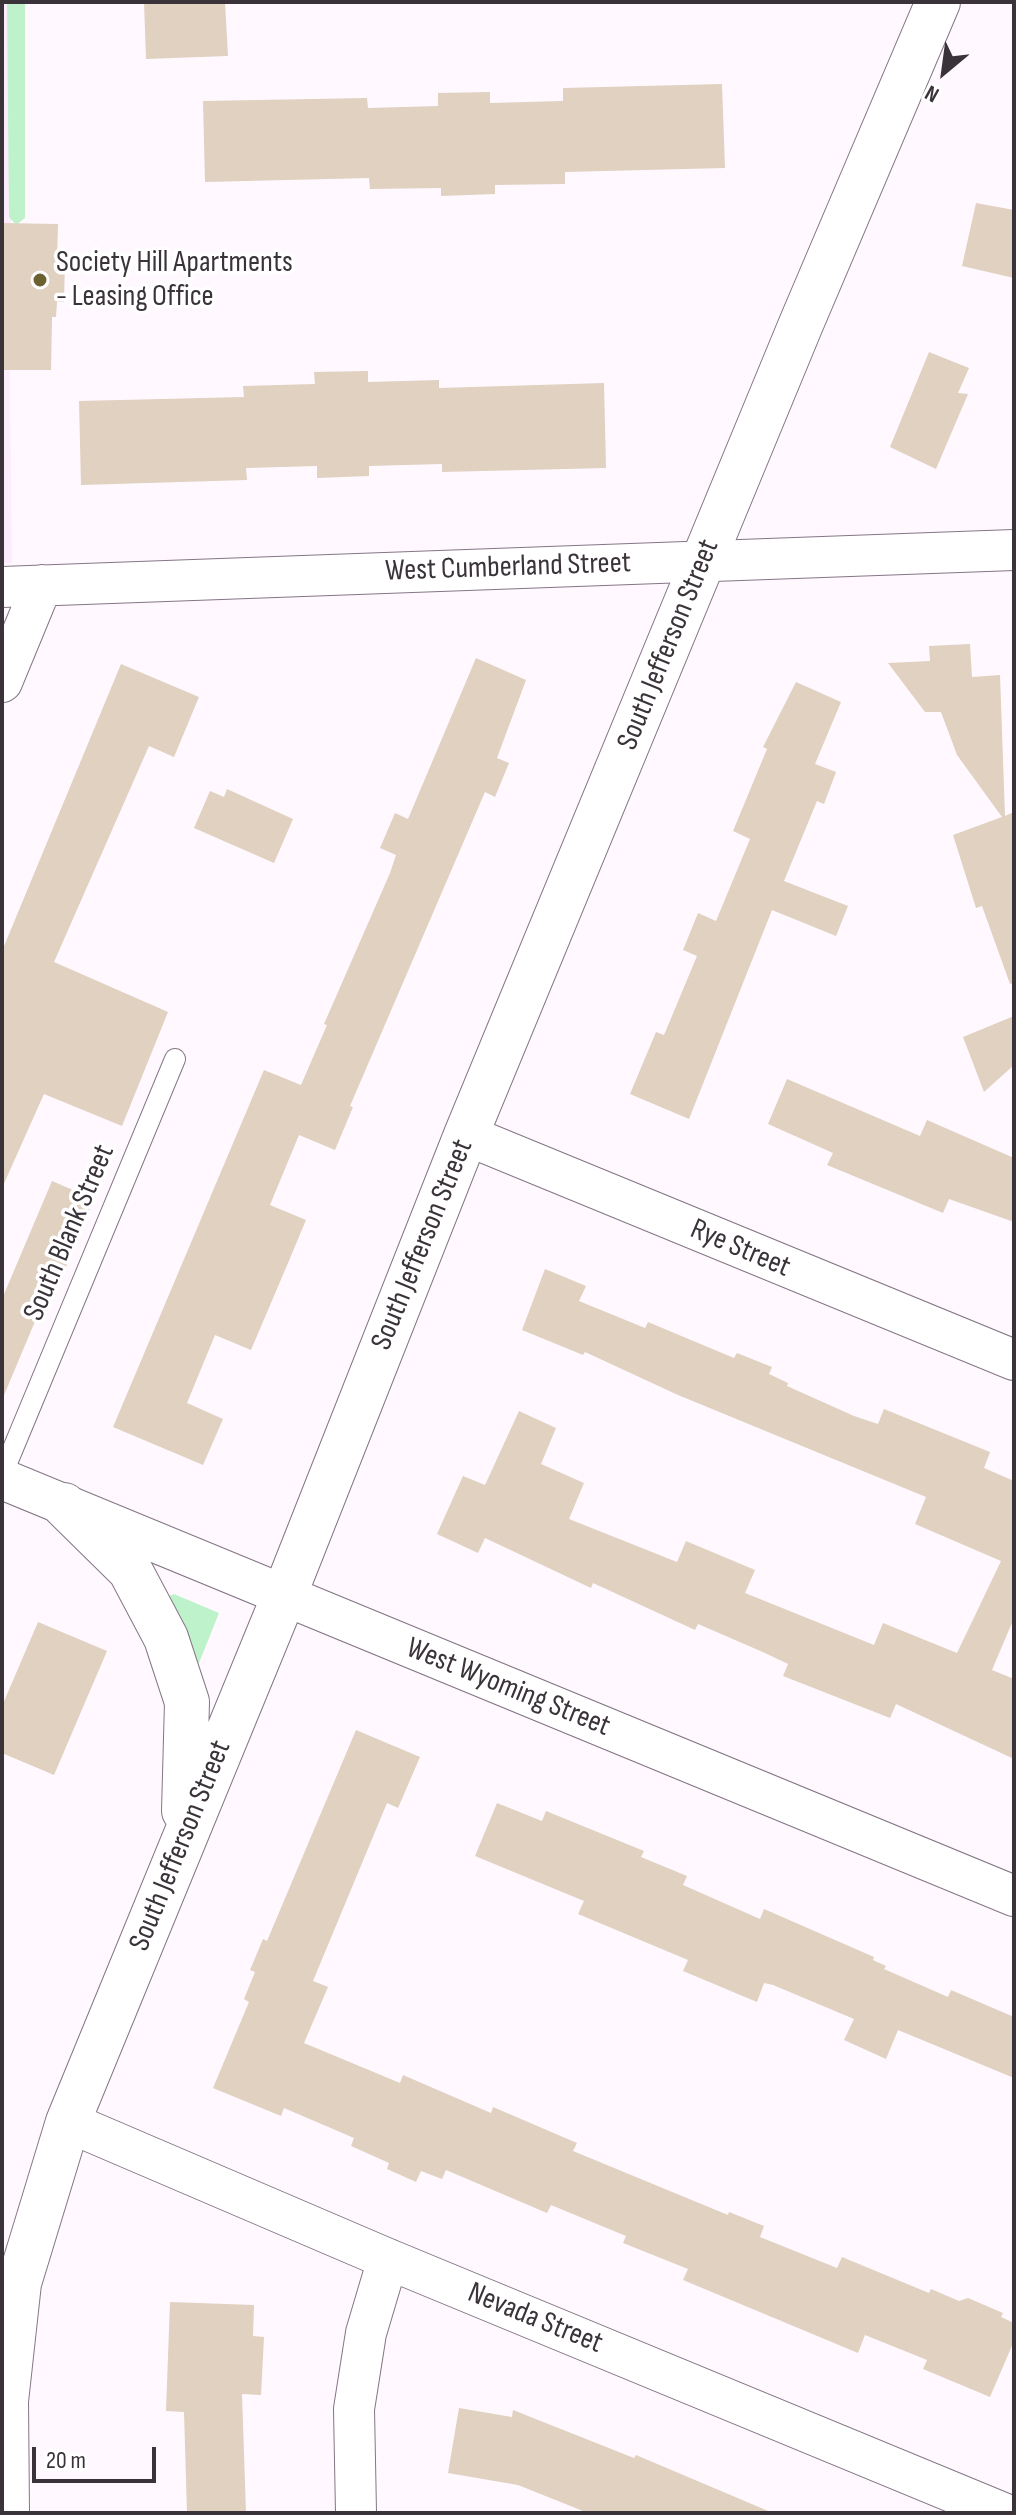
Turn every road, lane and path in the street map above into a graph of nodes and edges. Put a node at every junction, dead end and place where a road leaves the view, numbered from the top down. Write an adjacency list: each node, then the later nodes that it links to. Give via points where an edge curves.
1 (938, 2): 3 (main road, South Jefferson Street)
2 (1014, 550): 3 (street, West Cumberland Street)
3 (704, 561): 4 (street, West Cumberland Street); 8 (main road, South Jefferson Street)
4 (42, 585): 5 (street, West Cumberland Street); 6 (street)
5 (2, 587)
6 (2, 682)
7 (175, 1059): 10 (lane, South Blank Street)
8 (466, 1135): 9 (street, Rye Street); 12 (main road, South Jefferson Street)
9 (1014, 1360)
10 (2, 1477): 11 (street, West Wyoming Street)
11 (64, 1505): 12 (street, West Wyoming Street); 13 (main road, via 130,1570 166,1638 187,1702)
12 (284, 1596): 13 (main road, South Jefferson Street); 14 (street, West Wyoming Street)
13 (184, 1839): 15 (main road, South Jefferson Street)
14 (1014, 1896)
15 (68, 2122): 16 (street, Nevada Street); 17 (main road, South Jefferson Street, via 19,2283)
16 (388, 2259): 19 (street, via 366,2333 354,2409); 20 (street, Nevada Street)
17 (7, 2370): 18 (main road, South Jefferson Street)
18 (5, 2491)
19 (356, 2513)
20 (1003, 2513)

